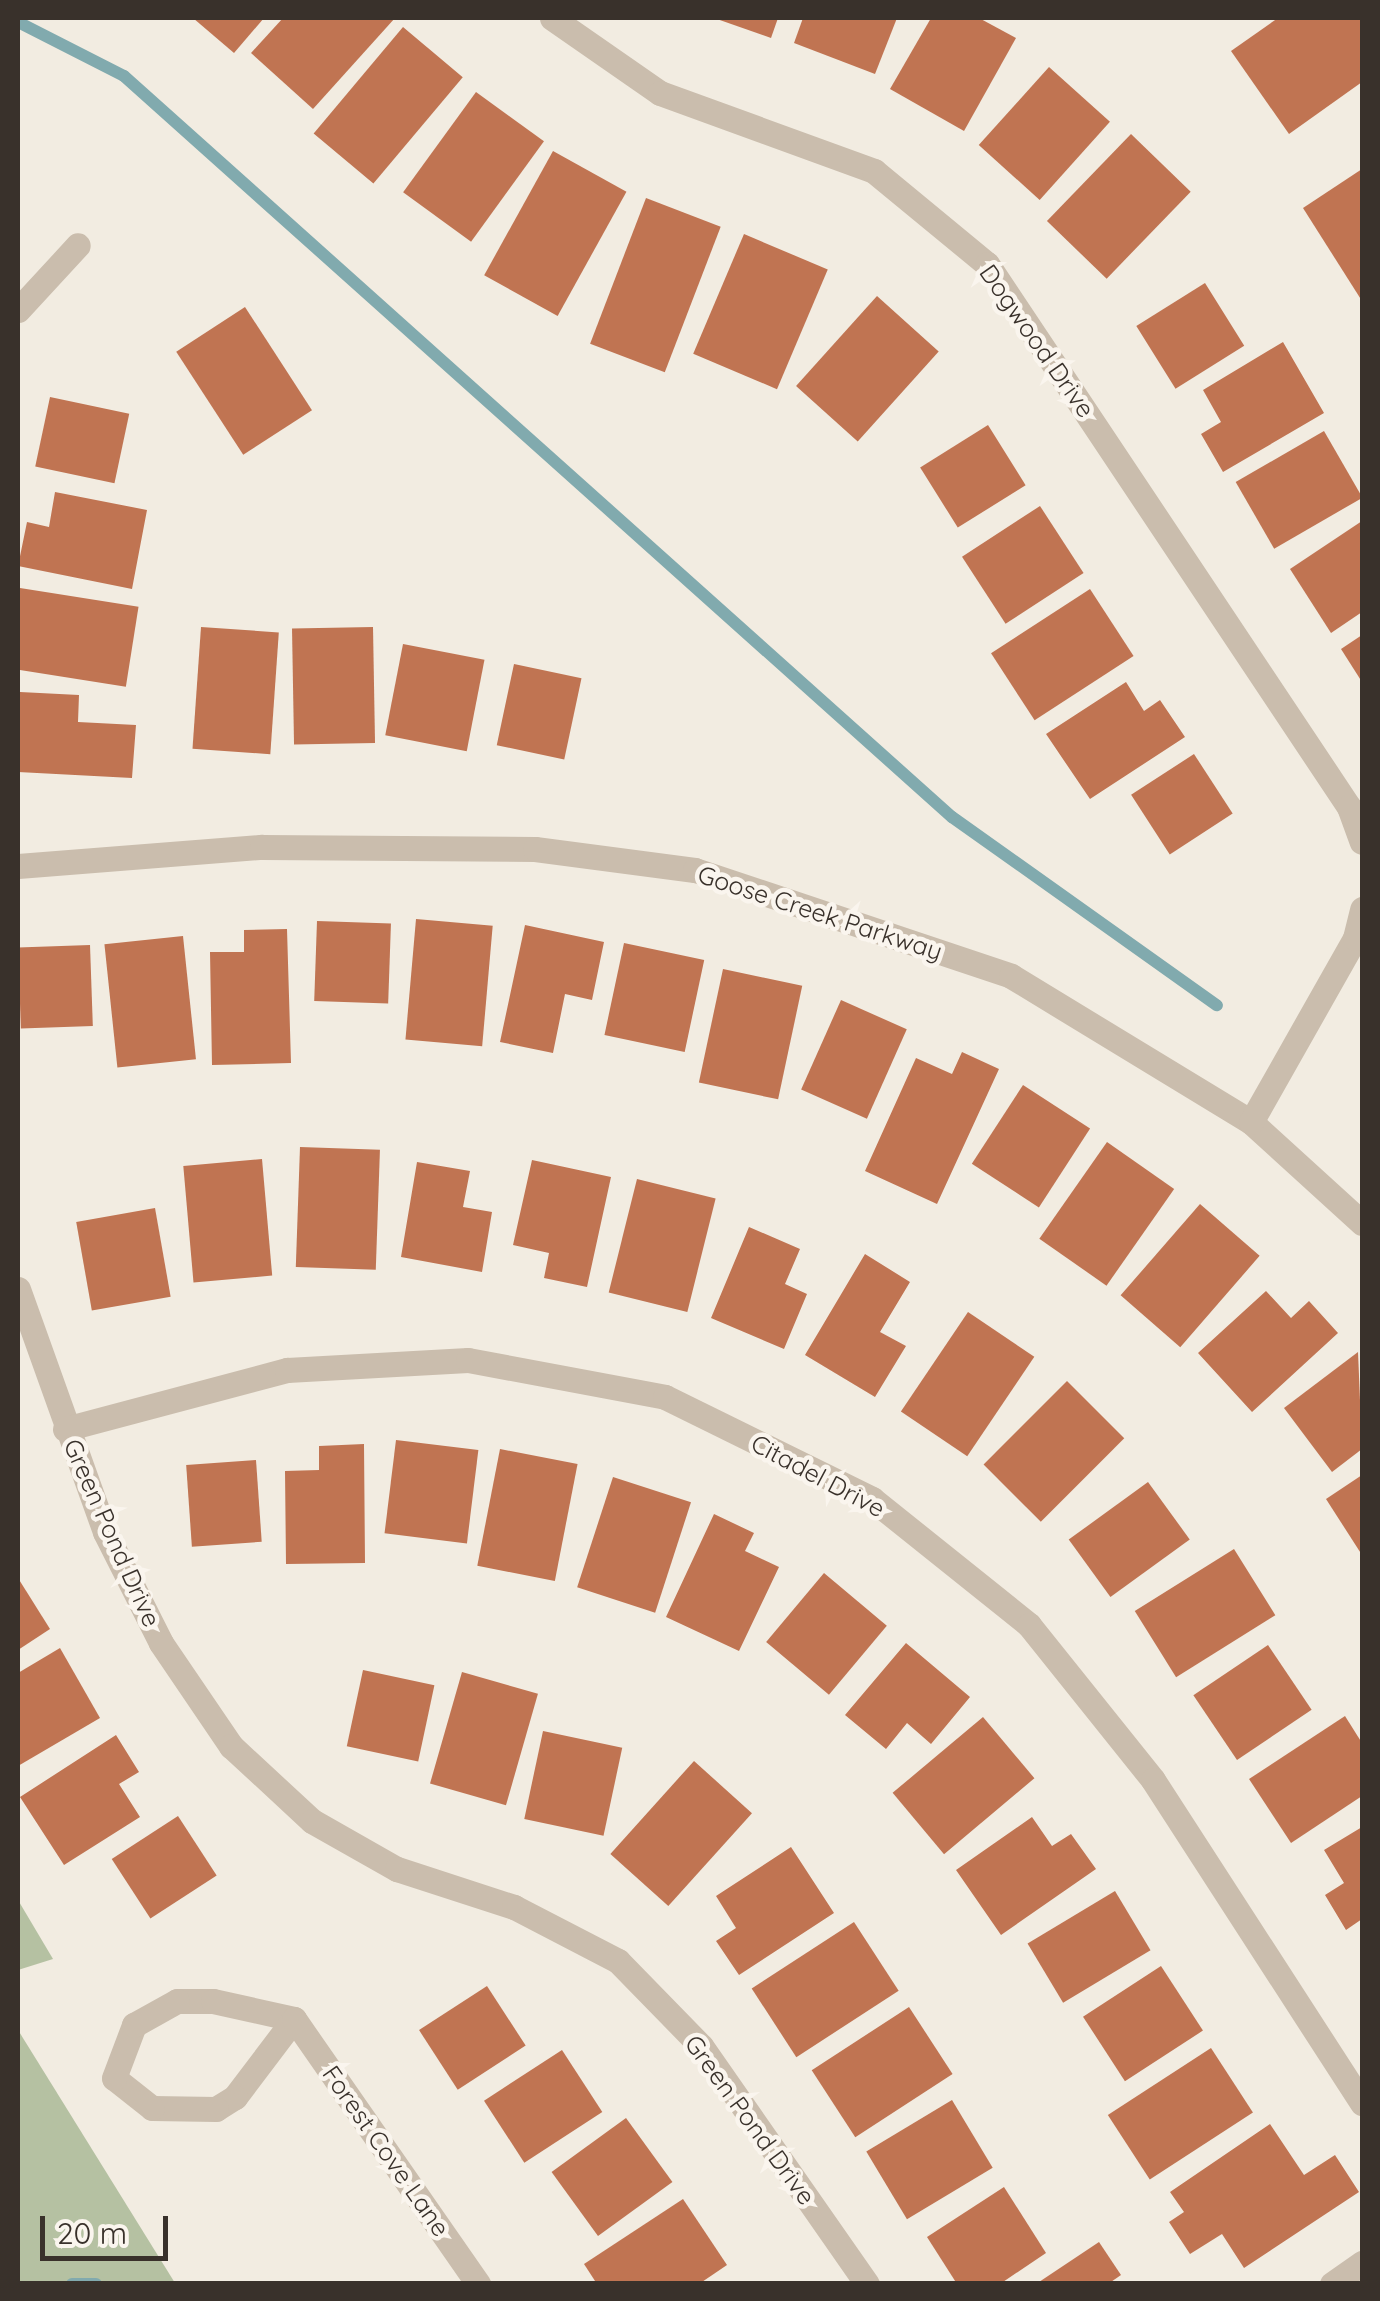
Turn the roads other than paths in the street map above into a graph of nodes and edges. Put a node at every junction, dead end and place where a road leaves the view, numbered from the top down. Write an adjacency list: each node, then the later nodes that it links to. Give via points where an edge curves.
1 (552, 18): 4 (street, Dogwood Drive, via 660,93 874,171 987,264 1349,807)
2 (78, 245): 3 (street)
3 (18, 310)
4 (1362, 842)
5 (18, 866): 7 (street, Goose Creek Parkway, via 281,847 535,849 696,870 1011,976)
6 (1362, 909): 7 (street, via 1356,938)
7 (1252, 1122): 8 (street, Goose Creek Parkway)
8 (1362, 1223)
9 (18, 1289): 10 (street, Green Pond Drive)
10 (65, 1429): 12 (street, Citadel Drive, via 287,1370 468,1360 665,1397 872,1499 1029,1626 1152,1780); 15 (street, Green Pond Drive, via 161,1642 231,1746 312,1821 397,1870 514,1907 618,1961 701,2046)
11 (294, 2019): 11 (street, via 177,2001 134,2025 114,2078 152,2108 216,2108); 14 (street, Forest Cove Lane)
12 (1362, 2103)
13 (1362, 2263): 16 (street)
14 (478, 2284)
15 (867, 2284)
16 (1332, 2284)

